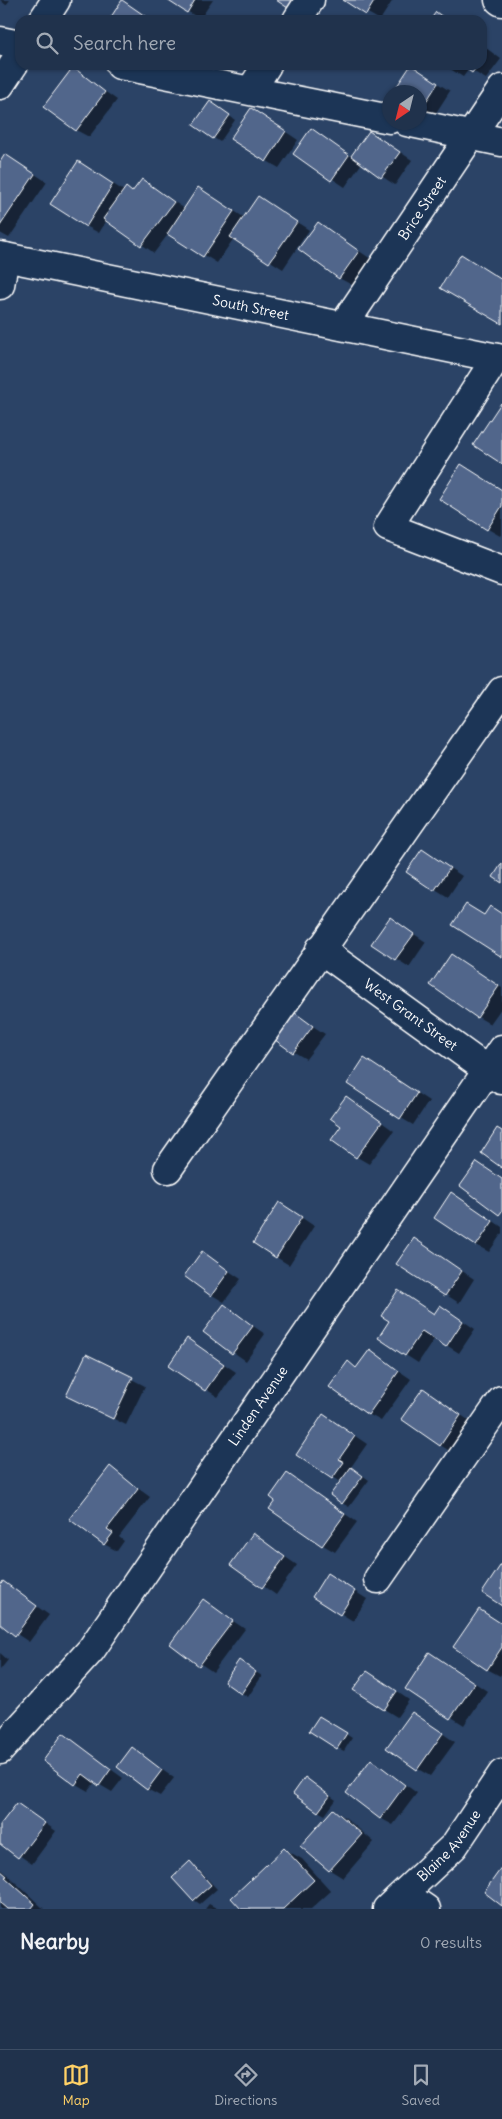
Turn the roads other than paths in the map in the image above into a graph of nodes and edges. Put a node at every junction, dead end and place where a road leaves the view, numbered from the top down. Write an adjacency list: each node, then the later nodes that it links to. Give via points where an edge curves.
1 (56, 0): 3 (street)
2 (310, 0): 4 (street)
3 (46, 15)
4 (300, 15)
5 (0, 41): 6 (street)
6 (15, 44)
7 (15, 62): 10 (street)
8 (146, 70): 12 (street)
9 (264, 70): 12 (street)
10 (0, 85)
11 (502, 89): 15 (street, Brice Street)
12 (250, 90): 13 (street)
13 (382, 117)
14 (427, 126): 15 (street)
15 (471, 136): 16 (street); 19 (street, Brice Street)
16 (502, 142)
17 (3, 257): 18 (street); 19 (street, South Street)
18 (0, 285)
19 (343, 326): 20 (street, South Street)
20 (499, 358): 21 (street, via 388,527)
21 (502, 571)
22 (502, 690): 23 (street)
23 (320, 949): 24 (street, West Grant Street); 25 (street)
24 (497, 1067): 28 (street, Linden Avenue, via 91,1650)
25 (168, 1168)
26 (502, 1400): 27 (street)
27 (378, 1579)
28 (0, 1750)
29 (502, 1774): 30 (street, Blaine Avenue, via 454,1846)
30 (396, 1902): 31 (street)
31 (426, 1909)

